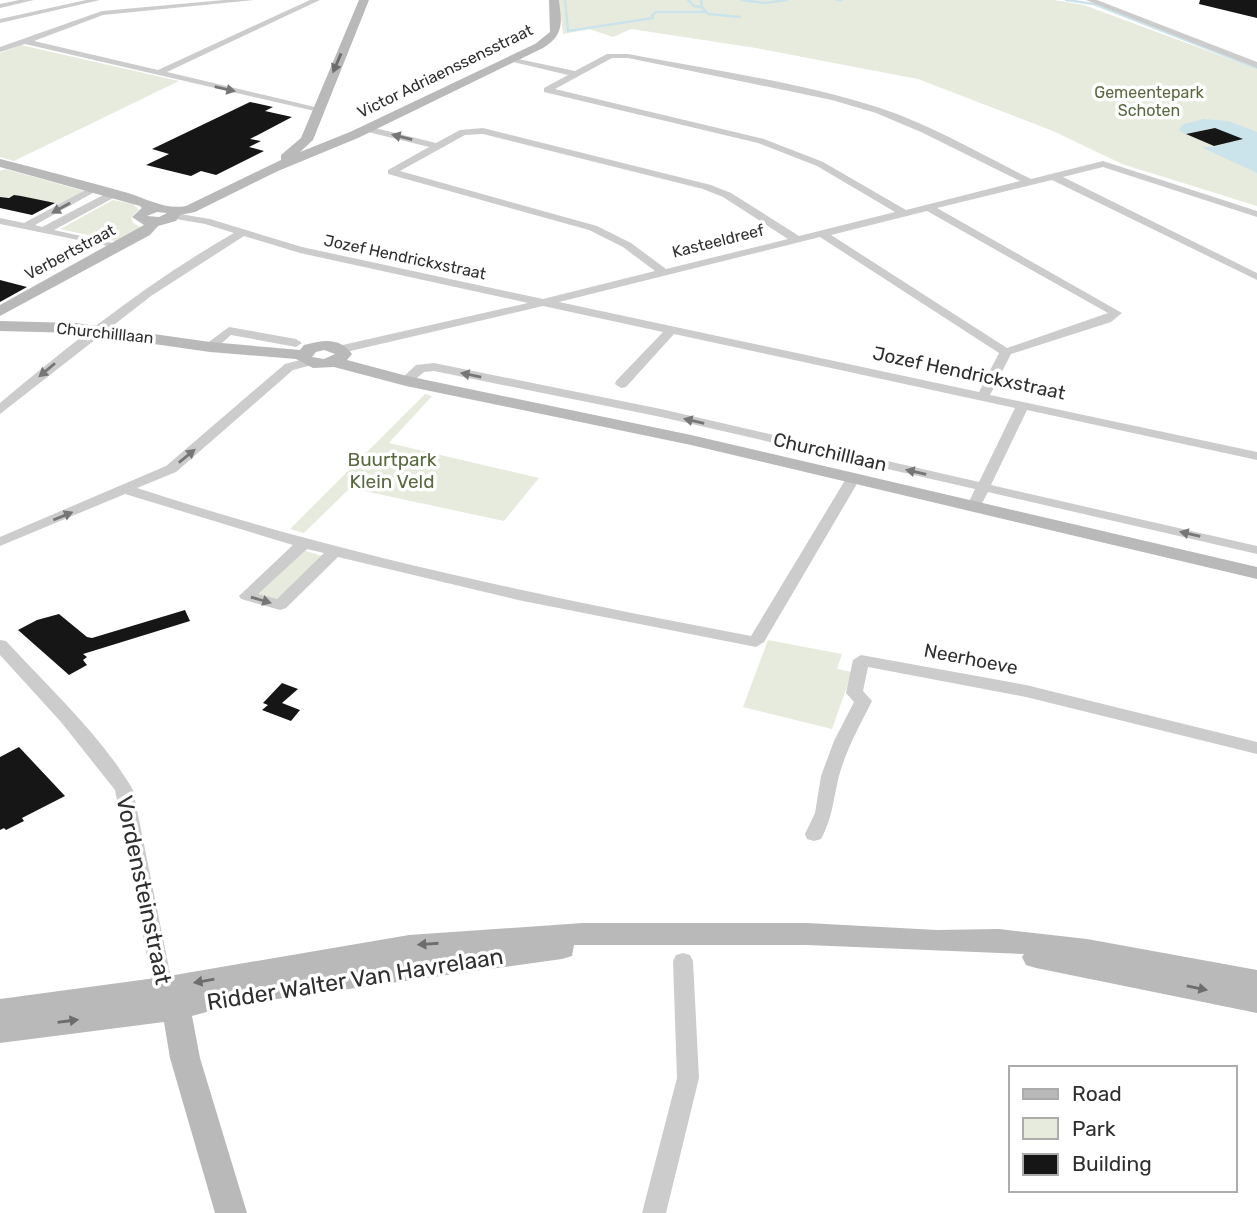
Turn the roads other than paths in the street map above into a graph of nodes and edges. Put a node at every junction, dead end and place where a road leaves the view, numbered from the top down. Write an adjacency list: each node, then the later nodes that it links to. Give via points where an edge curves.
1 (30, 0): 9 (street)
2 (96, 0): 8 (street)
3 (250, 0): 10 (street)
4 (316, 0): 17 (street)
5 (364, 0): 19 (street, Verbertstraat, one-way to 19)
6 (554, 0): 14 (street, Victor Adriaenssensstraat, via 558,32)
7 (1090, 0): 15 (street)
8 (79, 4): 10 (street); 11 (street)
9 (0, 6)
10 (102, 13): 12 (street)
11 (0, 21)
12 (25, 41): 13 (street); 17 (street)
13 (0, 50)
14 (514, 57): 16 (street); 18 (street); 20 (street, Victor Adriaenssensstraat)
15 (1257, 65)
16 (586, 69): 18 (street); 29 (street, via 610,56 628,56 834,98 924,130)
17 (158, 74): 19 (street, one-way to 19)
18 (576, 75): 33 (street, via 547,90 770,144 820,164)
19 (317, 110): 23 (street, Verbertstraat, via 307,140)
20 (367, 129): 21 (street, Victor Adriaenssensstraat); 22 (street, one-way to 20)
21 (354, 135): 24 (street, Victor Adriaenssensstraat); 25 (street)
22 (437, 146): 25 (street); 42 (street, via 463,132 483,131 662,174 727,195)
23 (296, 151): 24 (street); 27 (street, Verbertstraat)
24 (316, 153): 27 (street, Verbertstraat)
25 (423, 153): 44 (street, via 391,172 593,228 627,245)
26 (0, 163): 30 (street)
27 (273, 168): 34 (street, Verbertstraat)
28 (1053, 176): 29 (street, Kasteeldreef); 35 (street, Kasteeldreef, via 1103,164); 45 (street)
29 (1027, 181): 32 (street, Kasteeldreef)
30 (94, 189): 31 (street); 38 (street, one-way to 38)
31 (113, 194): 36 (street, via 145,203); 39 (street)
32 (926, 206): 33 (street, Kasteeldreef); 51 (street, via 1116,313)
33 (904, 213): 41 (street, Kasteeldreef)
34 (175, 214): 36 (street, Verbertstraat); 40 (street, Jozef Hendrickxstraat)
35 (1257, 214)
36 (153, 215): 43 (street, Verbertstraat, via 145,232)
37 (0, 222): 38 (street)
38 (26, 226): 39 (street)
39 (45, 230): 43 (street)
40 (242, 233): 46 (street, Jozef Hendrickxstraat); 50 (street)
41 (821, 233): 42 (street, Kasteeldreef); 51 (street)
42 (795, 238): 44 (street, Kasteeldreef)
43 (118, 247): 47 (street, Verbertstraat)
44 (662, 271): 46 (street, Kasteeldreef)
45 (1257, 277)
46 (541, 303): 49 (street, Jozef Hendrickxstraat); 53 (street, Kasteeldreef)
47 (0, 311)
48 (0, 326): 50 (street, Churchilllaan)
49 (672, 329): 55 (street); 56 (street, Jozef Hendrickxstraat)
50 (94, 330): 52 (street, Churchilllaan); 58 (street, one-way to 58)
51 (1006, 352): 56 (street)
52 (303, 353): 53 (street, Churchilllaan, via 320,364); 62 (street, one-way to 52, via 171,469)
53 (338, 355): 54 (street, Churchilllaan)
54 (406, 381): 60 (street, Churchilllaan); 61 (street, Churchilllaan, one-way to 54, via 662,413 434,368 420,368)
55 (621, 384)
56 (983, 396): 57 (street, Jozef Hendrickxstraat)
57 (1023, 405): 59 (street, Jozef Hendrickxstraat); 61 (street)
58 (0, 411)
59 (1257, 456)
60 (854, 477): 63 (street, Churchilllaan); 67 (street, via 756,642 455,582)
61 (982, 487): 63 (street); 66 (street, Churchilllaan, one-way to 61)
62 (128, 490): 64 (street, one-way to 62); 65 (street)
63 (974, 506): 68 (street, Churchilllaan)
64 (0, 542)
65 (304, 543): 67 (street); 67 (street, one-way to 67, via 247,596 280,605)
66 (1257, 550)
67 (334, 552)
68 (1257, 573)
69 (0, 645): 75 (street, Vordensteinstraat, via 124,790)
70 (1257, 748): 71 (street, Neerhoeve, via 1026,691 861,660 854,693 863,701 830,776 824,813)
71 (814, 834)
72 (937, 941): 74 (street, Ridder Walter Van Havrelaan, via 999,940 1087,950); 75 (street, Ridder Walter Van Havrelaan, via 807,934 668,934 228,995); 76 (street, Ridder Walter Van Havrelaan, one-way to 76)
73 (683, 961): 80 (street, via 688,1078)
74 (1257, 981)
75 (169, 999): 77 (street, Ridder Walter Van Havrelaan); 78 (street, Ridder Walter Van Havrelaan, one-way to 75); 79 (street, Vordensteinstraat)
76 (1257, 1000)
77 (0, 1011)
78 (0, 1031)
79 (231, 1213)
80 (654, 1213)

